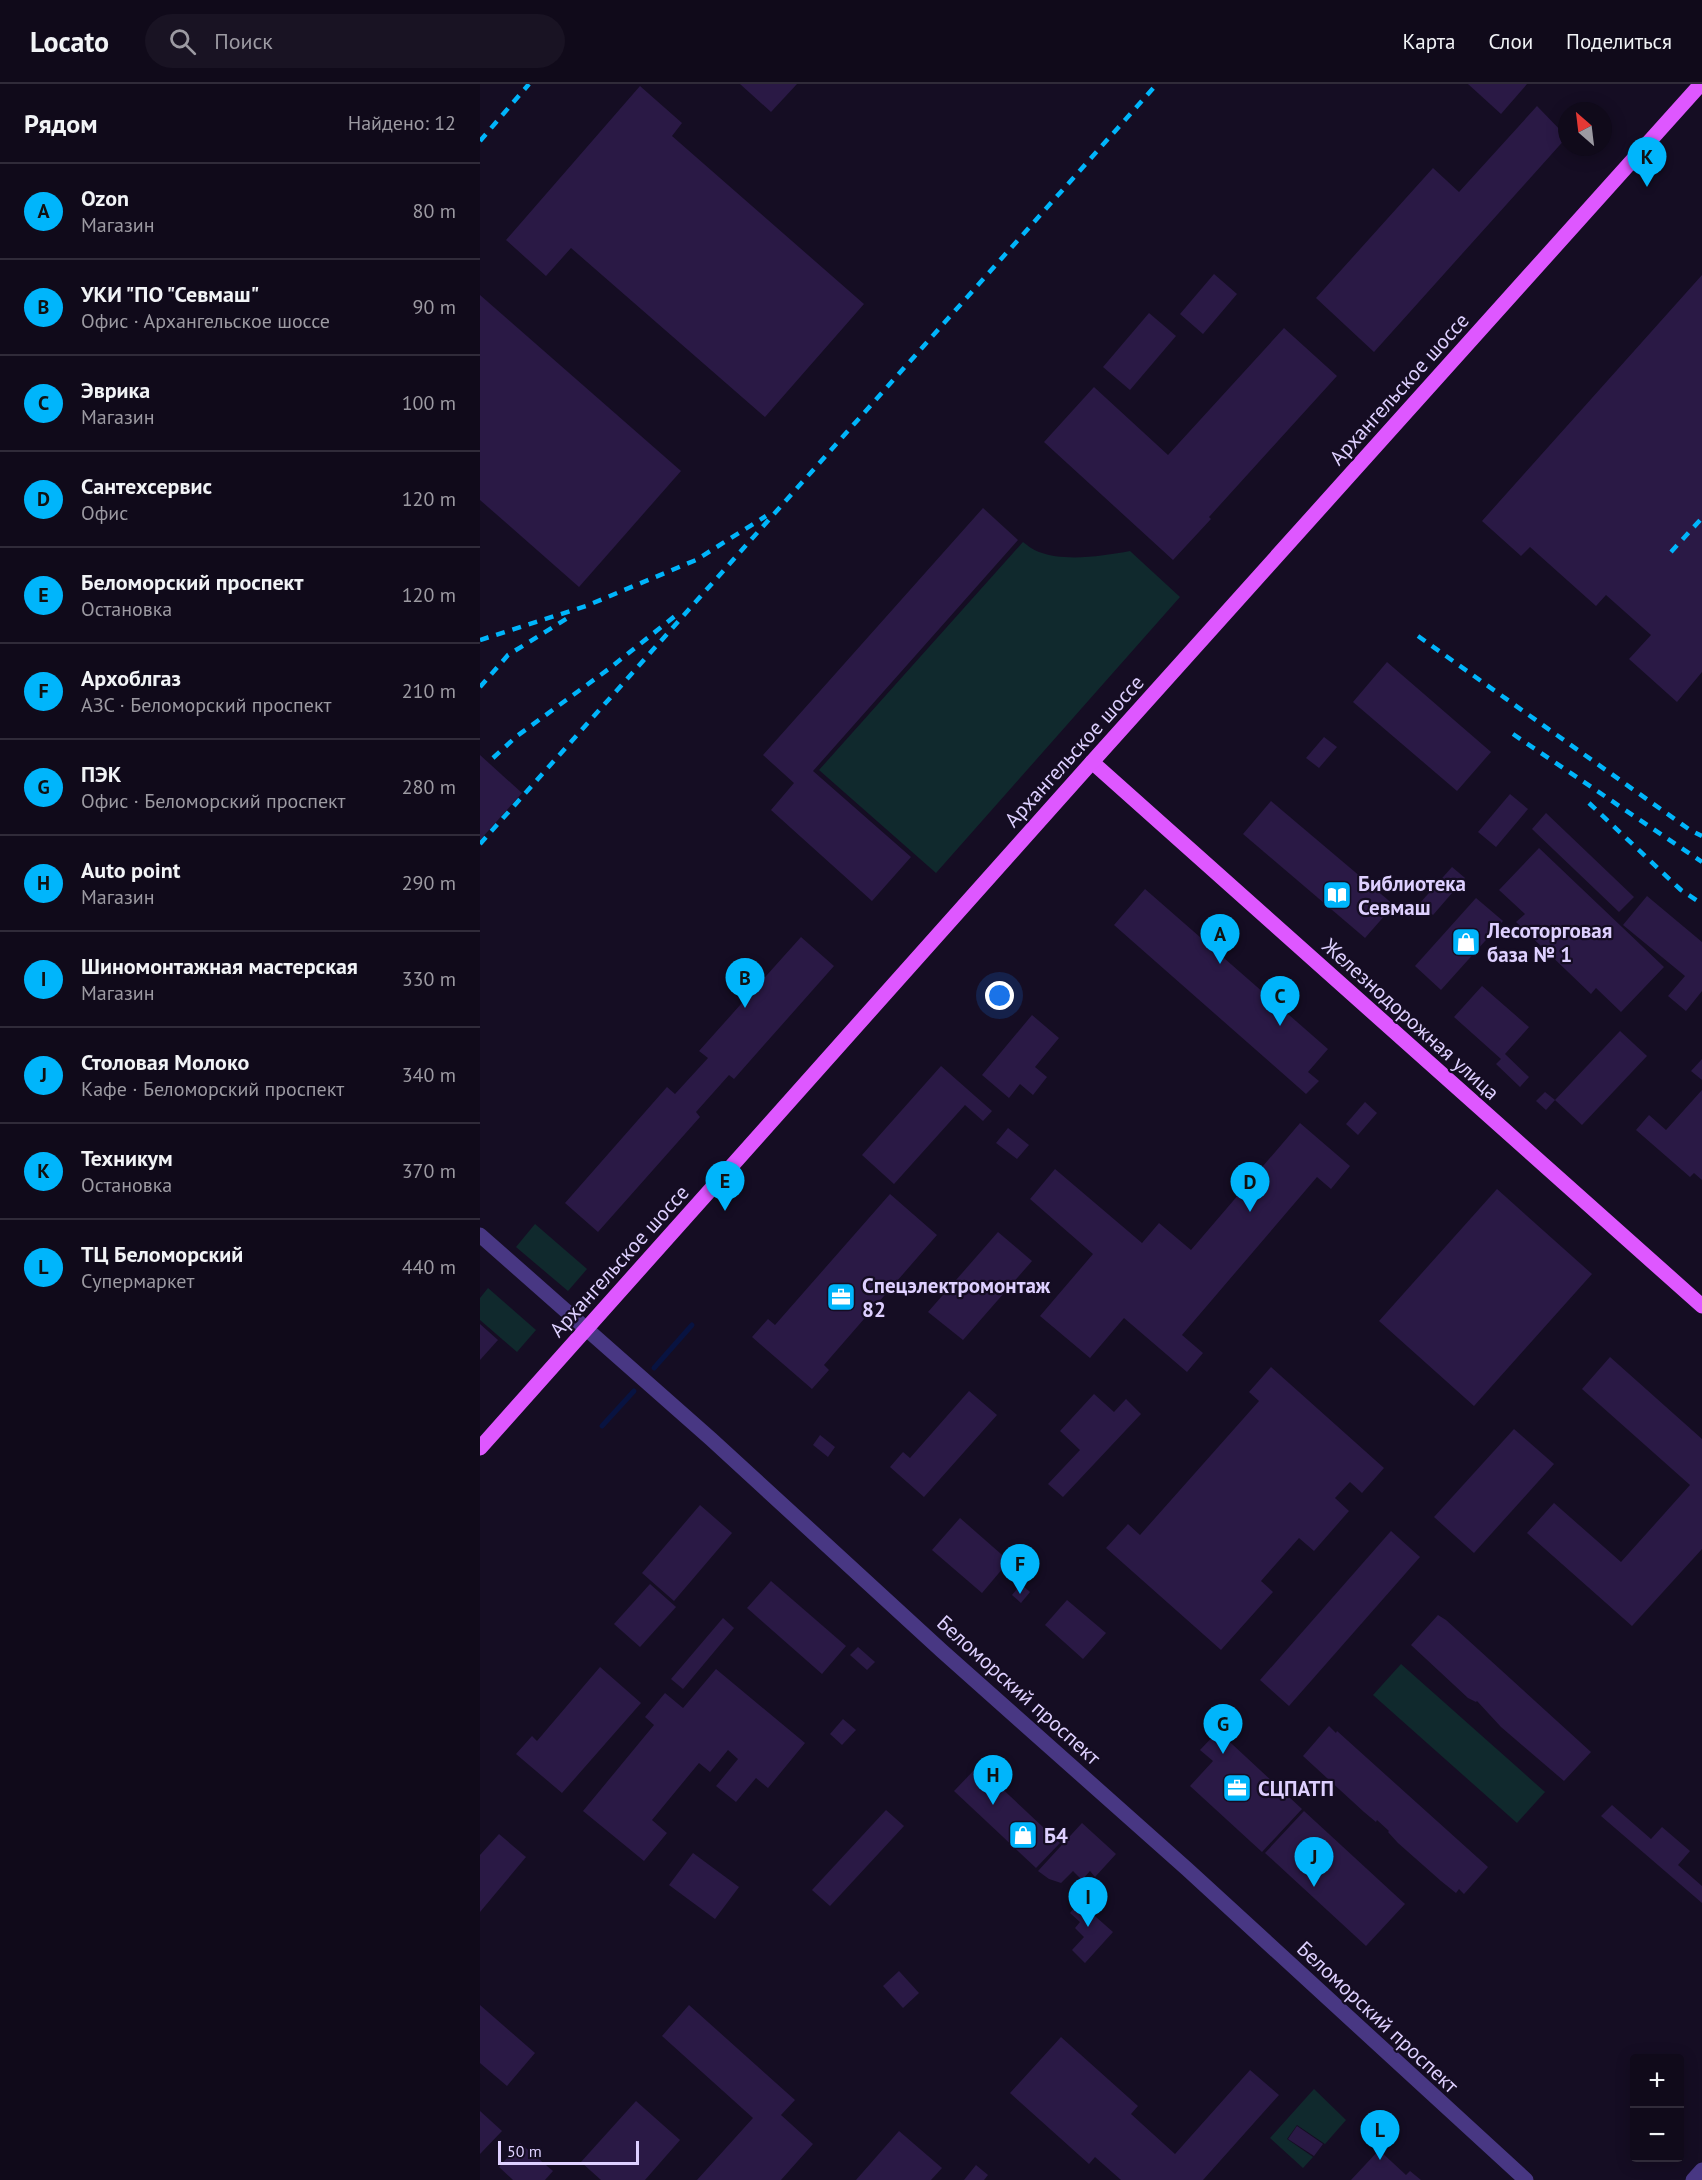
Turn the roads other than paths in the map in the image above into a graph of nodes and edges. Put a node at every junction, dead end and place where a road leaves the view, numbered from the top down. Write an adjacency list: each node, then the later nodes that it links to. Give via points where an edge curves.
1 (1701, 84): 2 (main road, Архангельское шоссе)
2 (1092, 762): 4 (main road, Железнодорожная улица); 5 (main road, Архангельское шоссе)
3 (480, 1235): 5 (street, Беломорский проспект)
4 (1702, 1306)
5 (587, 1329): 6 (main road, Архангельское шоссе); 8 (street, Беломорский проспект)
6 (480, 1448)
7 (1702, 2170): 9 (street)
8 (1526, 2180)
9 (1694, 2180)

